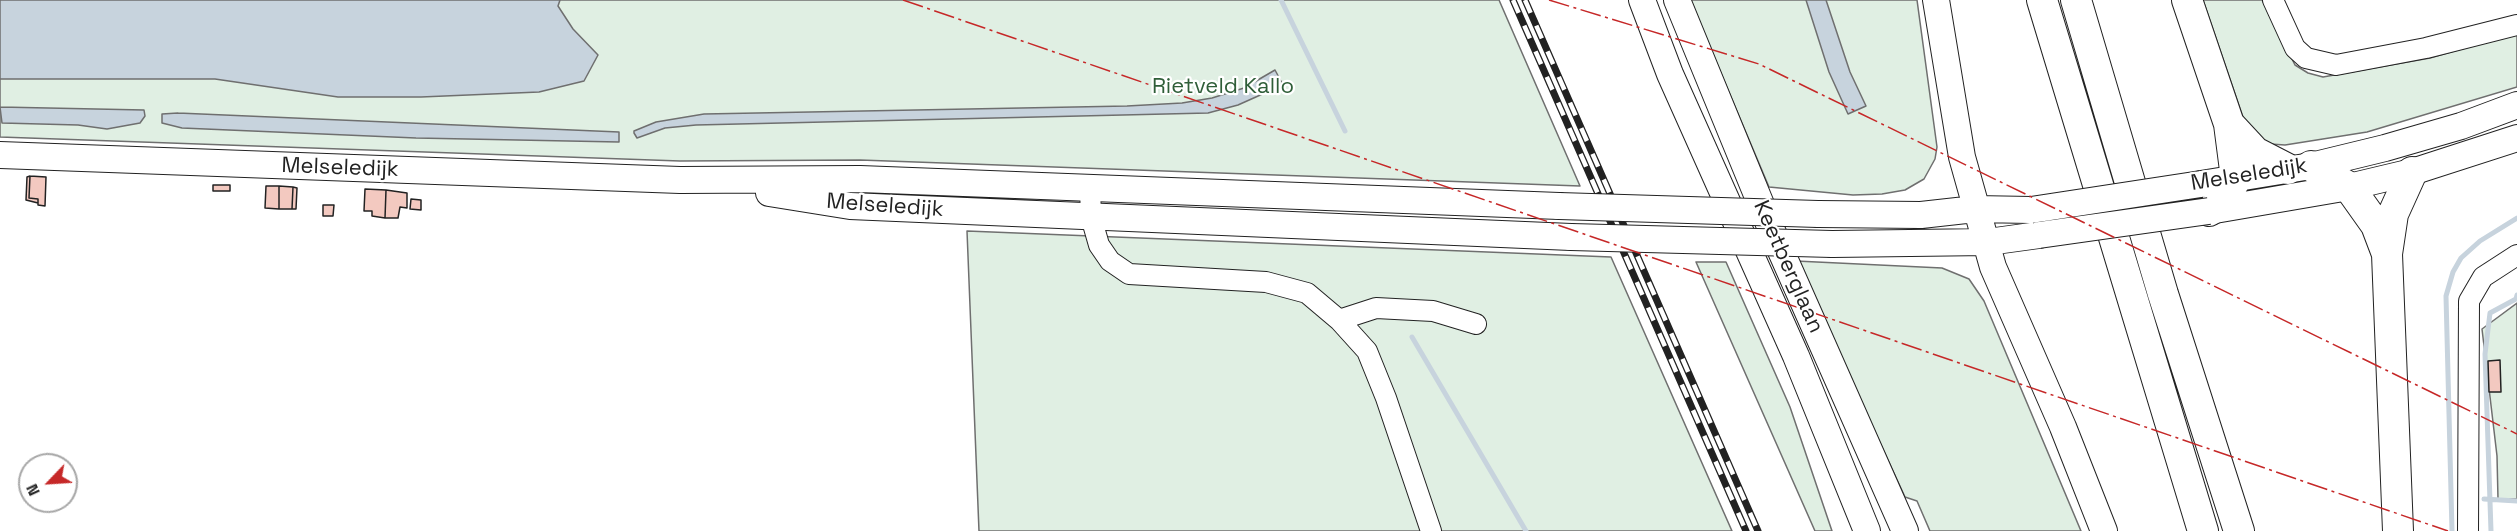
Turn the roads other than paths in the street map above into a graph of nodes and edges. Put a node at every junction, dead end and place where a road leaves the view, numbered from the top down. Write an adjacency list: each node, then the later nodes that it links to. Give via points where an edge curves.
1 (1642, 0): 31 (main road, Keetberglaan, via 1670,74 1796,356)
2 (1677, 0): 32 (main road, Keetberglaan, via 1769,224)
3 (1936, 0): 13 (main road)
4 (2042, 0): 34 (highway)
5 (2076, 0): 35 (highway)
6 (2187, 0): 10 (highway)
7 (2273, 0): 8 (street, via 2295,48 2307,58 2336,65)
8 (2517, 25)
9 (2517, 105): 14 (main road, Melseledijk, via 2439,132)
10 (2229, 124): 14 (highway, via 2255,152); 16 (highway)
11 (2517, 138): 15 (main road, Melseledijk)
12 (0, 155): 17 (main road, Melseledijk)
13 (1962, 157): 21 (main road); 23 (main road)
14 (2300, 168): 16 (main road, Melseledijk); 19 (highway)
15 (2412, 172): 19 (main road, Melseledijk); 26 (highway, via 2393,214)
16 (2236, 178): 20 (highway, via 2223,202)
17 (680, 180): 18 (main road, Melseledijk, via 860,179); 24 (main road, Melseledijk, via 850,206)
18 (1090, 187): 23 (main road, Melseledijk, bridge, via 1818,214); 24 (street)
19 (2349, 187): 20 (main road, Melseledijk); 26 (highway, via 2376,225)
20 (2205, 197): 22 (main road, Melseledijk, bridge); 25 (main road, Melseledijk, bridge, via 2039,235)
21 (1975, 208): 22 (main road, Melseledijk); 23 (main road, Melseledijk); 25 (main road)
22 (2031, 210): 25 (main road, via 1998,225)
23 (1945, 212)
24 (1090, 218): 25 (main road, Melseledijk, bridge, via 1832,244); 28 (street, via 1099,245 1110,261 1129,274 1266,282 1306,293)
25 (1988, 242): 33 (main road, via 1993,267)
26 (2387, 254): 36 (highway)
27 (2517, 255): 37 (street, via 2483,277 2469,301)
28 (1339, 320): 29 (street, via 1376,308 1433,311); 30 (street, via 1367,351)
29 (1476, 324)
30 (1431, 531)
31 (1867, 531)
32 (1905, 531)
33 (2104, 531)
34 (2203, 531)
35 (2239, 531)
36 (2398, 531)
37 (2468, 531)

